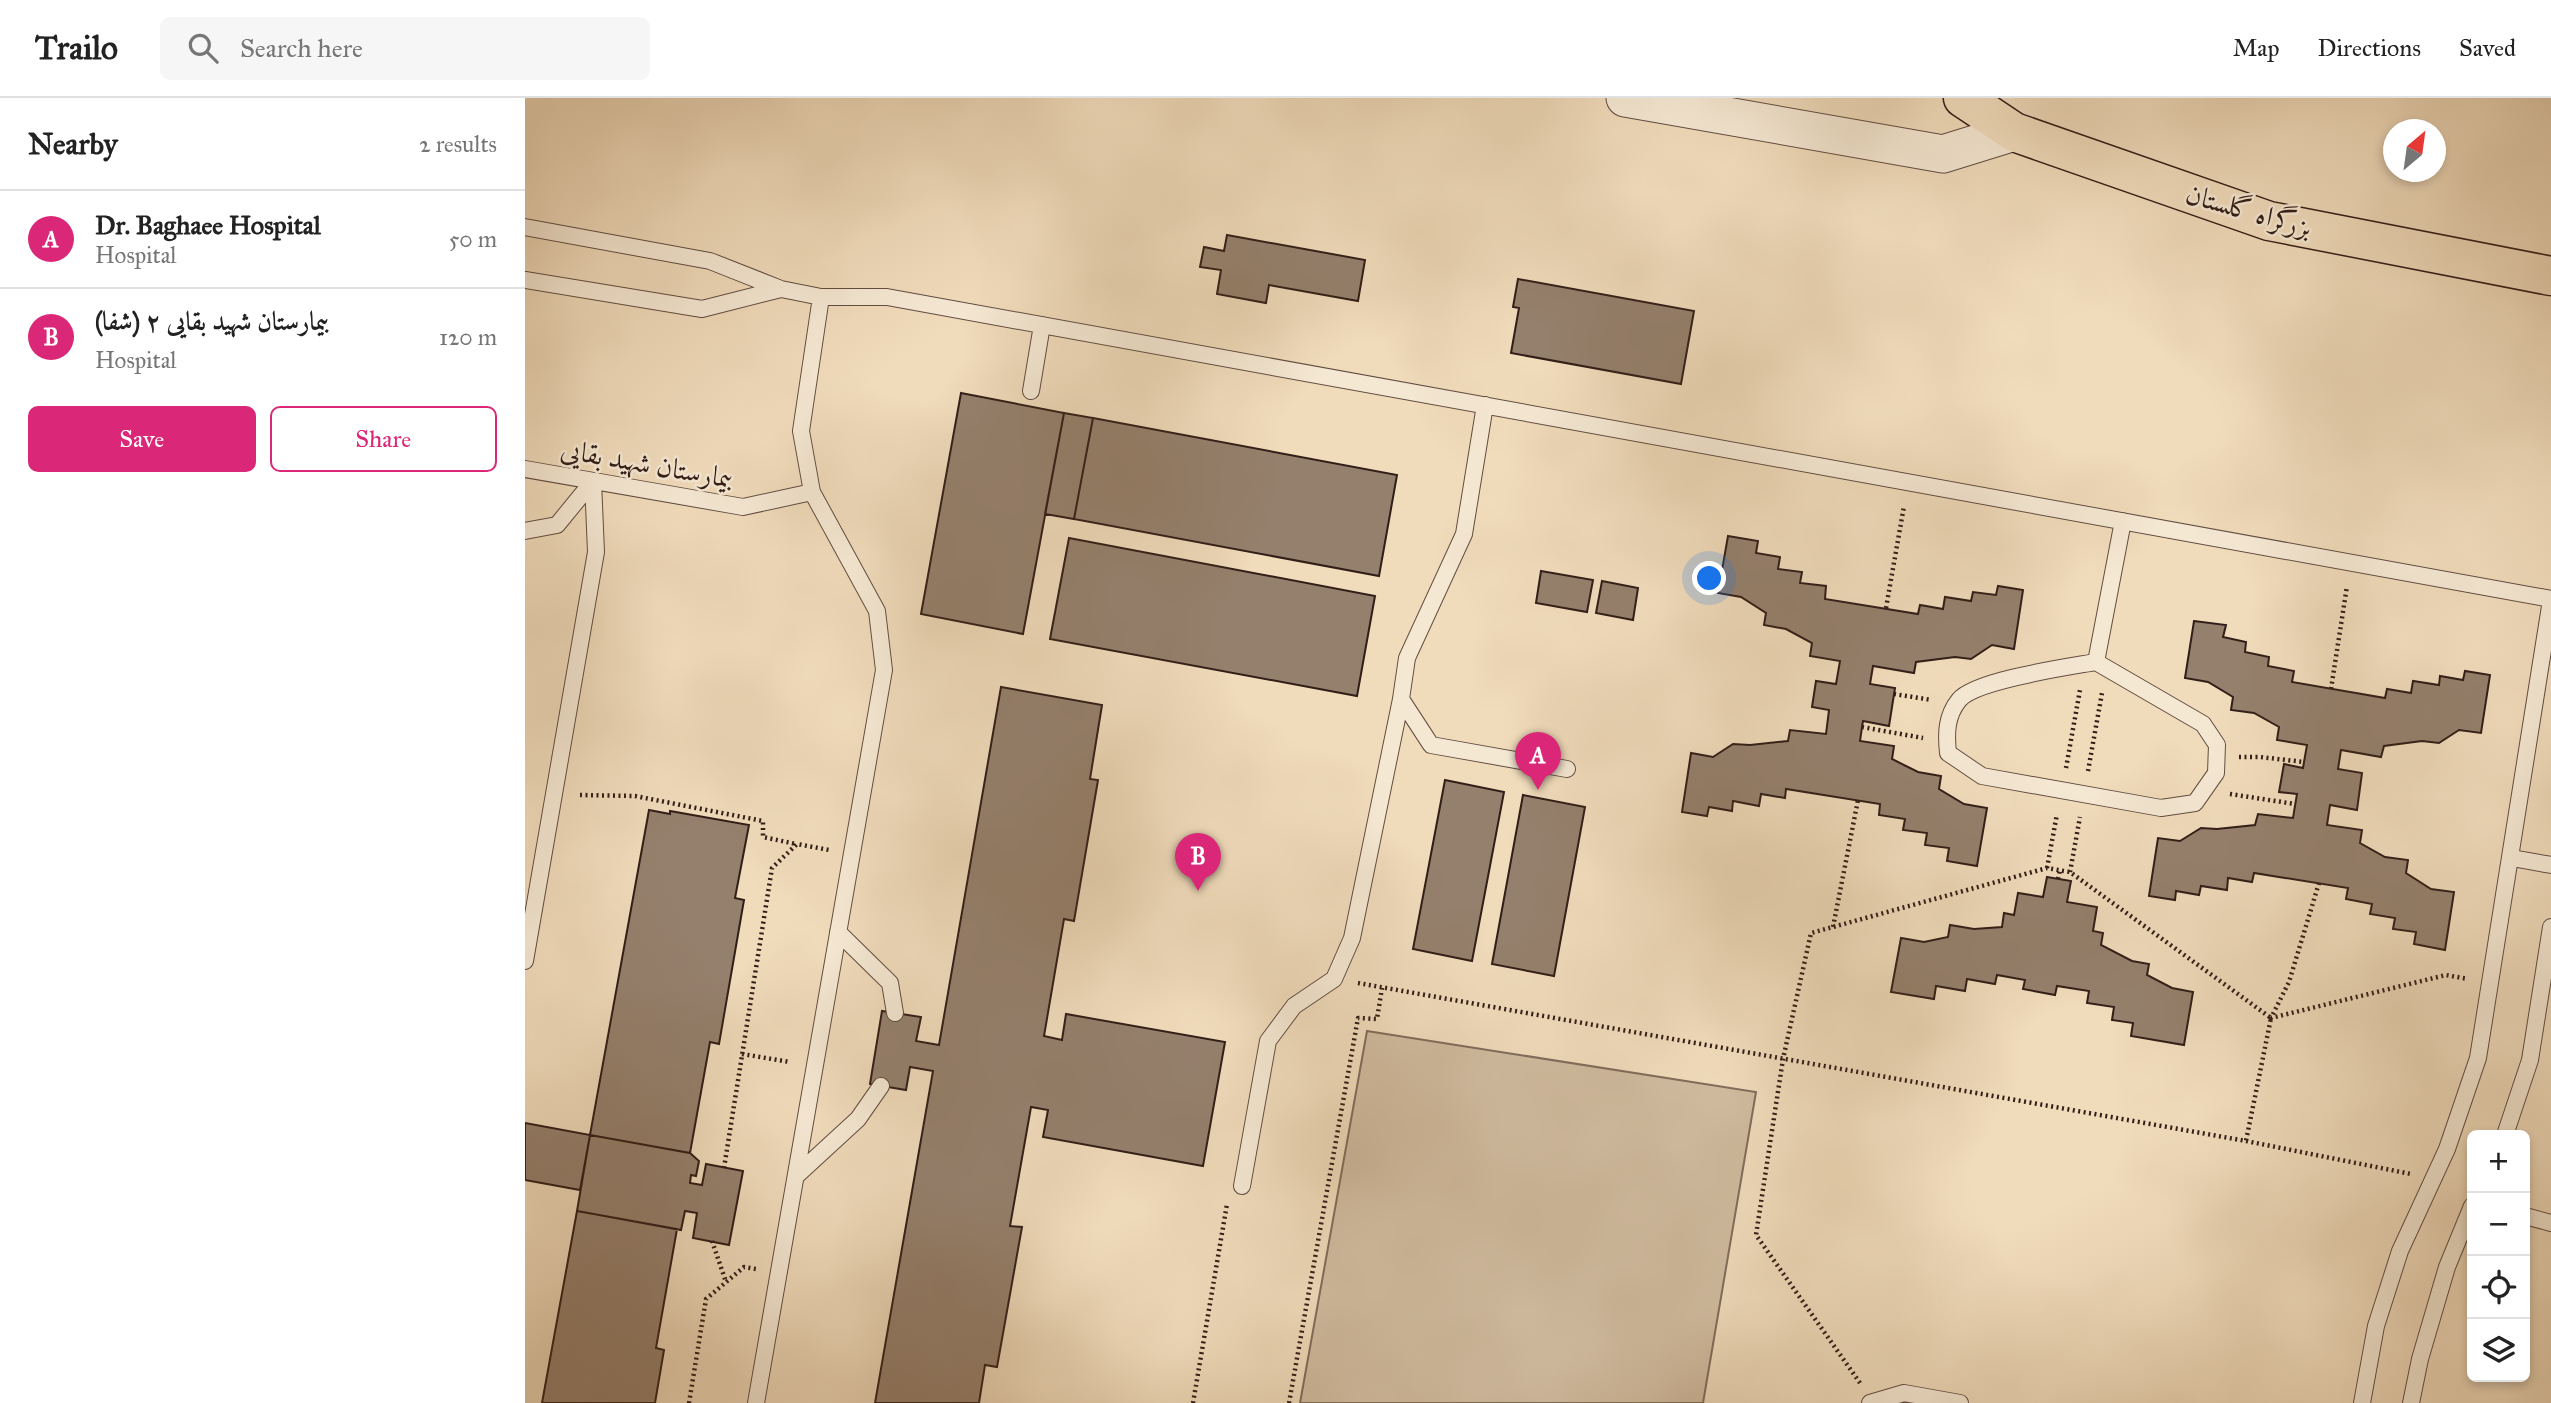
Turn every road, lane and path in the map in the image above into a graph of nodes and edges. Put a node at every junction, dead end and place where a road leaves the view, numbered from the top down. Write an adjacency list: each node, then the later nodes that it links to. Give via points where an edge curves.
1 (1625, 98): 3 (street, via 1943,154)
2 (1969, 100): 3 (highway, بزرگراه گلستان)
3 (2014, 132): 5 (highway, بزرگراه گلستان, via 2269,221)
4 (525, 228): 7 (lane, via 710,261)
5 (2551, 276)
6 (525, 280): 7 (lane, via 702,309)
7 (781, 289): 8 (lane)
8 (821, 296): 9 (lane, via 887,297); 15 (lane, via 801,431)
9 (1042, 325): 10 (lane); 11 (lane)
10 (1031, 391)
11 (1485, 405): 14 (lane); 24 (lane, via 1464,534 1407,658)
12 (525, 469): 13 (lane, بیمارستان شهید بقایی)
13 (593, 481): 15 (lane, بیمارستان شهید بقایی, via 743,507); 17 (lane, via 557,525); 32 (lane, via 596,552)
14 (1908, 482): 16 (lane); 20 (path)
15 (812, 492): 36 (lane, via 877,611 884,670)
16 (2123, 521): 18 (lane); 21 (lane)
17 (525, 531)
18 (2351, 562): 19 (lane); 22 (path)
19 (2551, 599): 37 (lane)
20 (1886, 608)
21 (2096, 662): 25 (lane, via 1986,685 1959,699); 28 (lane, via 2203,724 2217,745)
22 (2330, 689)
23 (1894, 694): 25 (path, via 1938,701)
24 (1401, 699): 30 (lane, via 1431,745); 46 (lane, via 1352,938)
25 (1955, 709): 27 (lane, via 1946,728)
26 (1862, 727): 27 (path)
27 (1947, 738): 31 (lane, via 1948,753 1982,776 2084,795 2161,808 2195,803)
28 (2217, 757): 29 (path); 31 (lane, via 2216,773)
29 (2305, 762)
30 (1567, 769)
31 (2208, 784): 34 (path, via 2223,793)
32 (554, 794): 35 (path, via 635,796 763,821 762,837); 45 (lane)
33 (1858, 800): 42 (path)
34 (2295, 804)
35 (797, 844): 36 (path); 51 (path, via 772,868)
36 (852, 853): 44 (lane)
37 (2512, 858): 38 (lane); 47 (lane)
38 (2551, 865)
39 (2060, 870): 40 (path); 42 (path, via 2047,868); 50 (path, via 2070,872)
40 (2059, 879)
41 (2319, 883): 50 (path, via 2289,982)
42 (1833, 927): 52 (path, via 1811,933)
43 (2551, 927): 55 (lane, via 2530,1060)
44 (838, 932): 49 (lane, via 890,983); 53 (lane)
45 (525, 961)
46 (1333, 979): 48 (path); 60 (lane, via 1294,1006 1268,1041)
47 (2490, 983): 50 (path, via 2446,975); 59 (lane, via 2478,1058)
48 (1382, 988): 52 (path); 71 (path, via 1377,1019 1358,1018)
49 (895, 1013)
50 (2271, 1018): 56 (path)
51 (742, 1054): 53 (path); 57 (path)
52 (1783, 1059): 56 (path); 67 (path, via 1756,1235)
53 (815, 1066): 58 (lane)
54 (881, 1086): 58 (lane, via 858,1119)
55 (2507, 1130)
56 (2246, 1141): 59 (path)
57 (724, 1168)
58 (796, 1176): 65 (lane)
59 (2433, 1178): 73 (lane, via 2400,1251 2380,1313)
60 (1242, 1186): 70 (path, via 1226,1205)
61 (2530, 1217): 63 (lane)
62 (2467, 1218): 74 (lane, via 2447,1267)
63 (2551, 1223)
64 (712, 1241): 66 (path)
65 (779, 1273): 66 (path, via 744,1266); 69 (lane)
66 (726, 1282): 68 (path, via 706,1299)
67 (1871, 1402): 72 (lane, via 1904,1393)
68 (689, 1403)
69 (756, 1403)
70 (1193, 1403)
71 (1289, 1403)
72 (1960, 1403)
73 (2362, 1403)
74 (2411, 1403)

